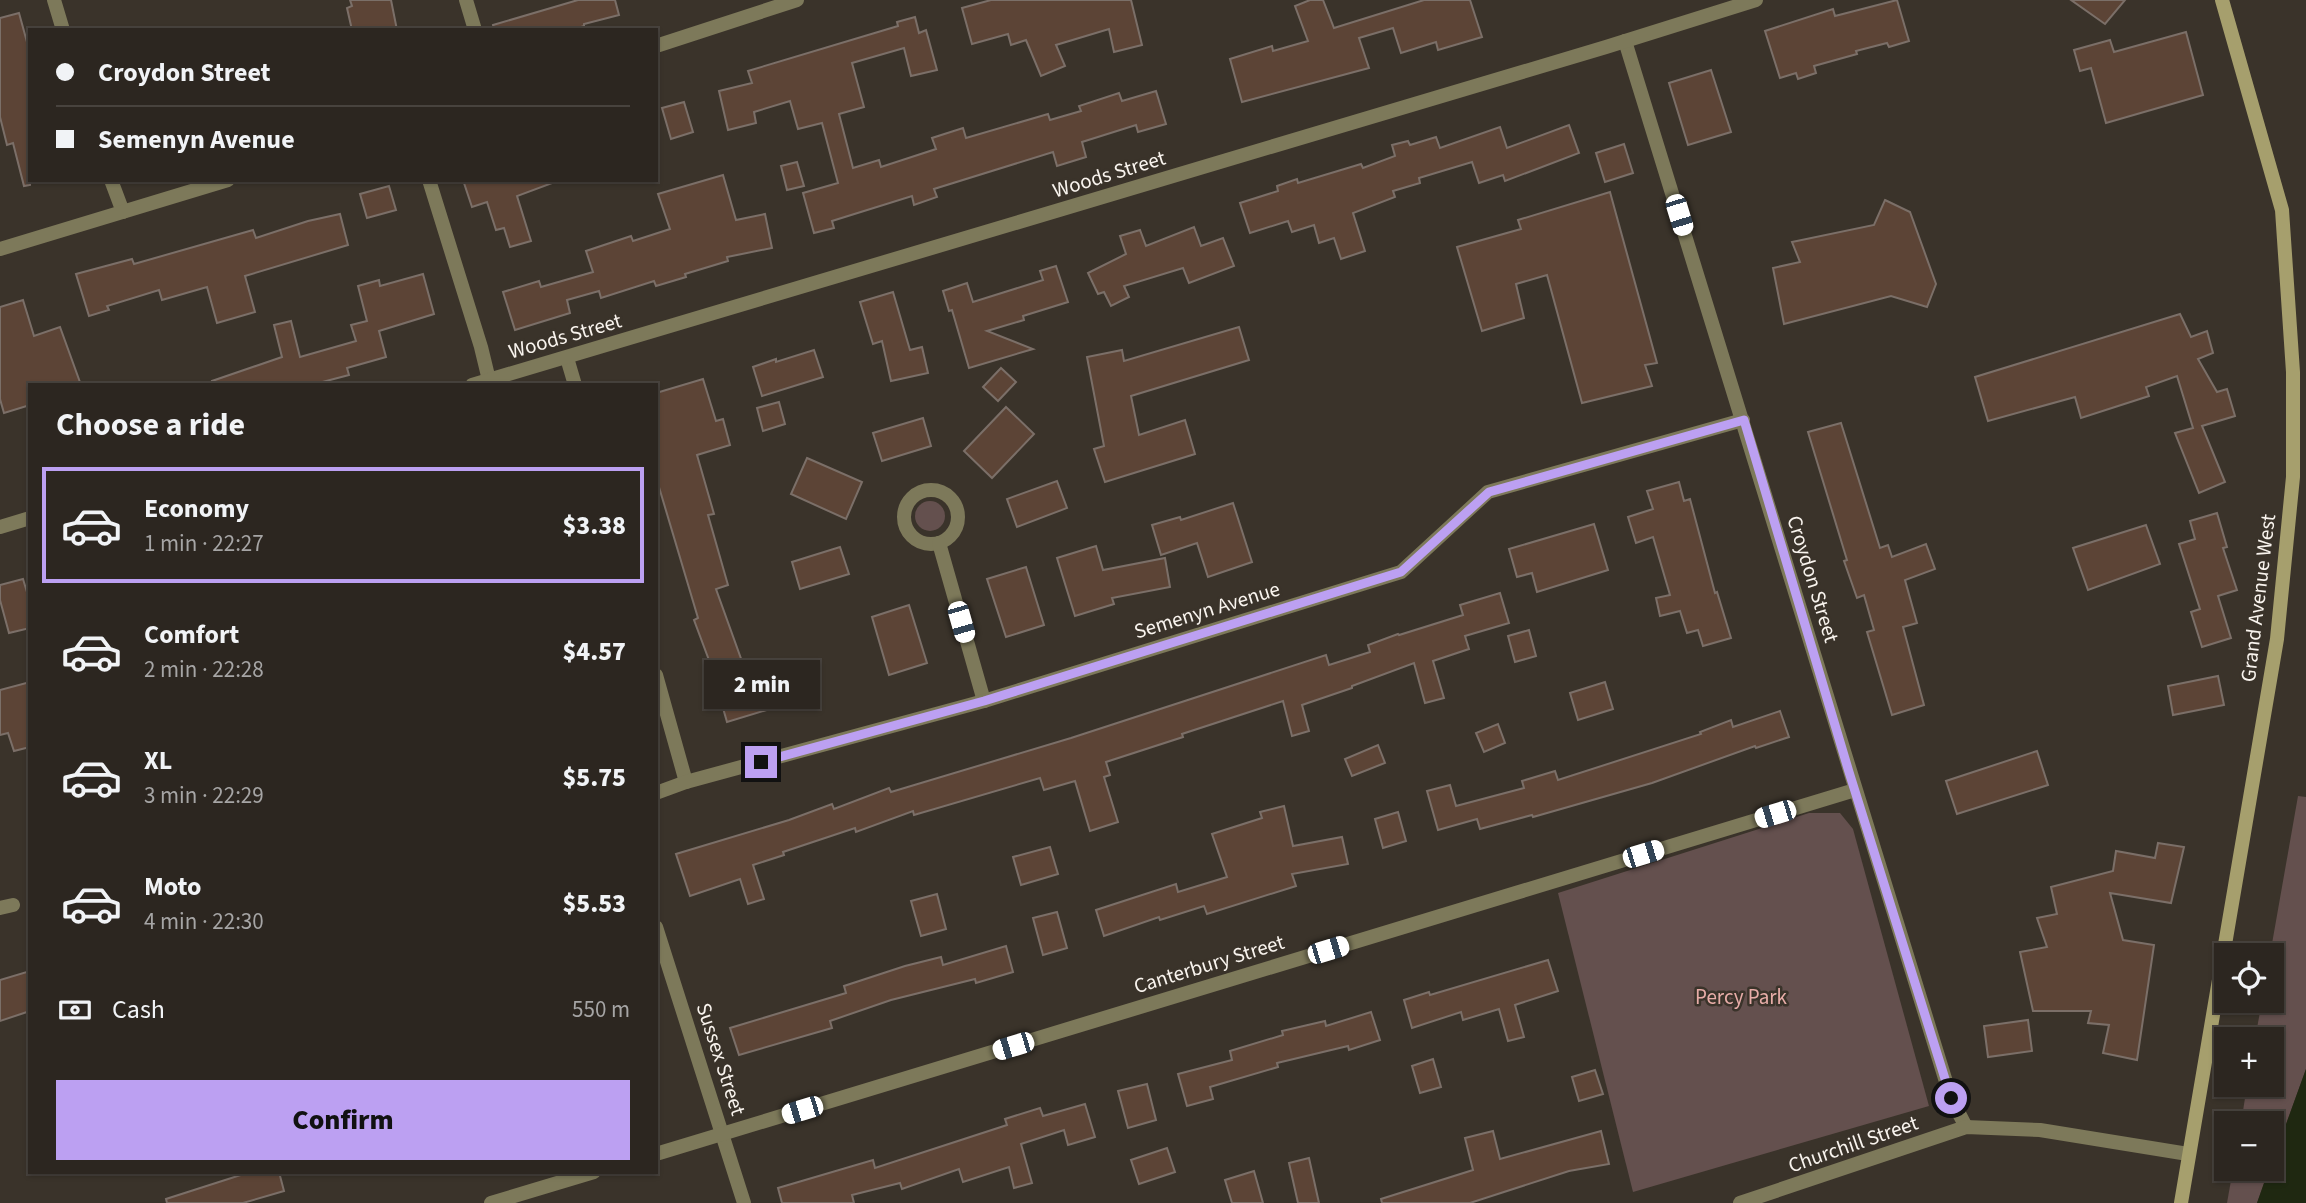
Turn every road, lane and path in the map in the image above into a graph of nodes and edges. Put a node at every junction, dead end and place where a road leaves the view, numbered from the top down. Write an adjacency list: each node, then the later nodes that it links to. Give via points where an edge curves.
1 (54, 0): 6 (street)
2 (466, 0): 7 (street)
3 (797, 0): 9 (street)
4 (1756, 0): 8 (street, Woods Street)
5 (2222, 0): 32 (main road, Grand Avenue West, via 2282,210 2294,372 2293,477 2277,639)
6 (62, 28)
7 (474, 28)
8 (1625, 41): 15 (street, Woods Street); 19 (street, Croydon Street)
9 (658, 45)
10 (111, 182): 13 (street)
11 (221, 182): 13 (street)
12 (430, 182): 16 (street)
13 (122, 212): 14 (street)
14 (0, 249)
15 (567, 358): 16 (street, Woods Street); 18 (street)
16 (489, 380): 17 (street, Woods Street)
17 (479, 383)
18 (574, 383)
19 (1744, 420): 24 (street, Semenyn Avenue, via 1489,492 1401,572); 26 (street, Croydon Street)
20 (28, 519): 21 (street)
21 (0, 527)
22 (939, 543): 24 (street)
23 (658, 682): 25 (street)
24 (984, 701): 25 (street, Semenyn Avenue)
25 (686, 782): 27 (street, Semenyn Avenue)
26 (1855, 790): 29 (street, Croydon Street, via 1951,1098); 30 (street, Canterbury Street)
27 (658, 792)
28 (658, 934): 30 (street, Sussex Street)
29 (1966, 1127): 32 (street, Churchill Street, via 2040,1130); 34 (street, Churchill Street)
30 (723, 1134): 31 (street, Canterbury Street); 36 (street, Sussex Street)
31 (658, 1153)
32 (2188, 1154): 38 (main road, Grand Avenue West)
33 (587, 1174): 35 (street)
34 (1775, 1198): 37 (street, Churchill Street)
35 (491, 1203)
36 (744, 1203)
37 (1740, 1203)
38 (2180, 1203)

